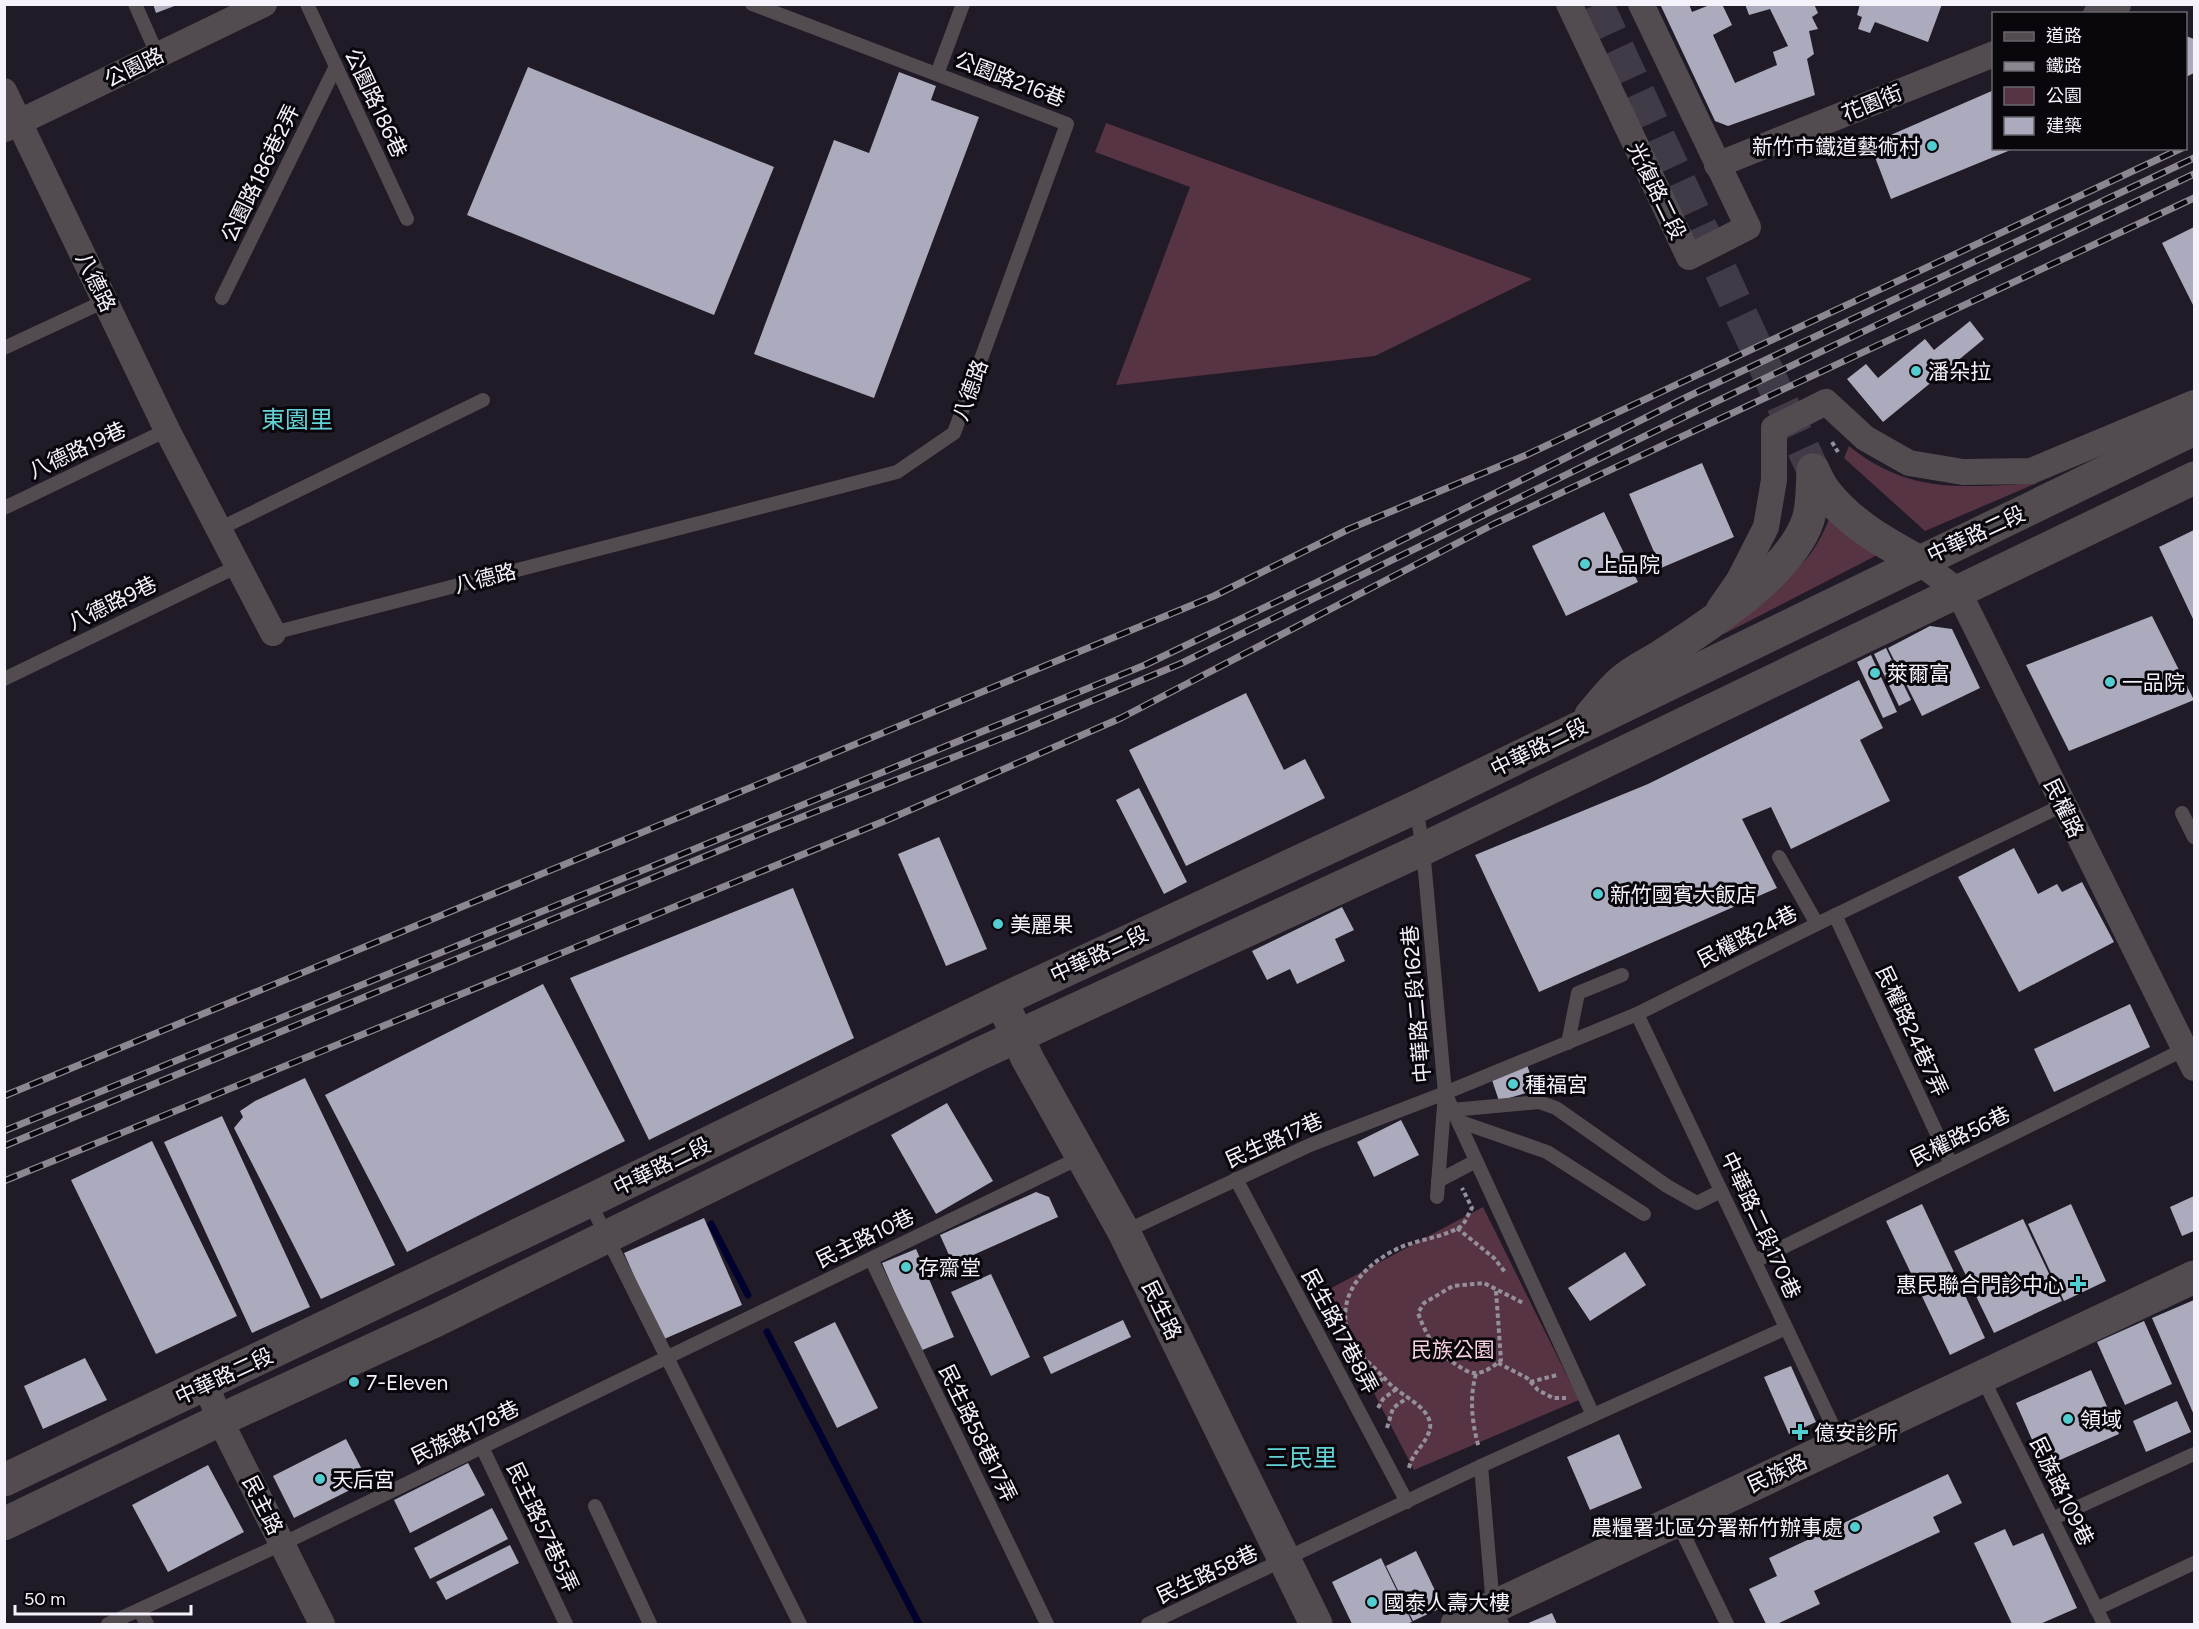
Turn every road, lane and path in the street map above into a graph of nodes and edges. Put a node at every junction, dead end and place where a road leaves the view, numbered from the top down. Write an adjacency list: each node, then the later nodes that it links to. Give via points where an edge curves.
1 (135, 4): 11 (lane)
2 (307, 4): 12 (lane, 公園路186巷)
3 (752, 4): 13 (lane, 公園路216巷)
4 (963, 4): 13 (lane, 公園路216巷)
5 (1569, 4): 17 (street, 光復路二段, via 1689,257 1748,227)
6 (1641, 4): 17 (street, 光復路二段)
7 (2118, 4): 9 (street)
8 (263, 5): 11 (street, 公園路)
9 (2100, 12)
10 (1992, 55): 17 (street, 花園街)
11 (158, 56): 16 (street, 公園路)
12 (336, 66): 18 (lane, 公園路186巷); 19 (lane, 公園路186巷2弄)
13 (937, 74): 15 (lane, 公園路216巷)
14 (4, 91): 16 (street, 八德路)
15 (1067, 123): 33 (lane, 八德路, via 954,433 897,472)
16 (12, 126): 20 (street, 八德路)
17 (1717, 165)
18 (407, 219)
19 (222, 298)
20 (105, 301): 21 (lane); 25 (street, 八德路)
21 (4, 348)
22 (483, 400): 28 (lane)
23 (2194, 403): 32 (street, 中華路二段, via 2031,471 1963,472 1909,464 1865,438 1826,402 1774,428 1774,480 1766,527 1739,580)
24 (2194, 429): 29 (street, 中華路二段)
25 (167, 430): 27 (lane, 八德路19巷); 28 (street, 八德路)
26 (2194, 478): 31 (street, 中華路二段)
27 (4, 508)
28 (219, 529): 30 (street, 八德路)
29 (1918, 561): 31 (street, 民權路); 32 (street, via 1851,518 1826,493 1813,470 1807,520 1790,552 1768,577); 35 (street, 中華路二段)
30 (238, 566): 33 (street, 八德路); 34 (lane, 八德路9巷)
31 (1958, 591): 36 (street, 民權路); 40 (street, 中華路二段)
32 (1710, 622): 35 (street, via 1622,680)
33 (273, 633)
34 (4, 679)
35 (1579, 729): 37 (street, 中華路二段)
36 (2063, 805): 42 (lane, 民權路24巷); 49 (street, 民權路)
37 (1416, 807): 40 (lane, 中華路二段162巷); 45 (street, 中華路二段)
38 (2182, 813): 39 (lane)
39 (2194, 837)
40 (1423, 849): 47 (street, 中華路二段); 50 (lane, 中華路二段162巷)
41 (1779, 857): 43 (lane)
42 (1835, 915): 43 (lane, 民權路24巷); 54 (lane, 民權路24巷7弄)
43 (1817, 924): 46 (lane, 民權路24巷)
44 (1622, 975): 48 (lane, via 1578,993)
45 (1002, 1000): 47 (street, 民生路); 60 (street, 中華路二段)
46 (1637, 1014): 48 (lane, 民權路24巷); 58 (lane, 中華路二段170巷)
47 (1016, 1036): 52 (street, 民生路); 64 (street, 中華路二段)
48 (1569, 1043): 50 (lane, 民權路24巷)
49 (2190, 1059): 54 (lane, 民權路56巷)
50 (1445, 1093): 51 (lane); 56 (lane, 民生路17巷, via 1310,1145); 57 (lane, 中華路二段162巷)
51 (1455, 1115): 53 (lane); 58 (lane, via 1539,1102 1556,1108 1697,1203); 61 (lane, via 1547,1152)
52 (1082, 1157): 63 (street, 民生路); 65 (lane, 民主路10巷)
53 (1476, 1161): 55 (lane); 71 (lane)
54 (1951, 1164): 66 (lane, 民權路56巷)
55 (1455, 1172): 57 (lane); 62 (path, via 1472,1208)
56 (1236, 1179): 63 (lane, 民生路17巷); 94 (lane, 民生路17巷8弄)
57 (1438, 1181): 59 (lane, 中華路二段162巷)
58 (1721, 1191): 66 (lane, 中華路二段170巷)
59 (1437, 1197)
60 (589, 1201): 64 (lane); 79 (street, 中華路二段)
61 (1644, 1214)
62 (1457, 1228): 68 (path, via 1494,1258); 72 (path, via 1414,1242 1375,1262 1356,1279)
63 (1124, 1232): 100 (street, 民生路)
64 (607, 1238): 74 (lane); 86 (street, 中華路二段)
65 (871, 1259): 74 (lane, 民主路10巷); 111 (lane, 民生路58巷17弄)
66 (1755, 1261): 73 (lane, 中華路二段170巷)
67 (2194, 1277): 77 (street, 民族路)
68 (1510, 1278)
69 (1496, 1291): 71 (path, via 1522,1304); 75 (path, via 1501,1360); 76 (path, via 1484,1282 1453,1286 1424,1303 1418,1313 1438,1351)
70 (1318, 1303): 72 (path)
71 (1541, 1304): 83 (lane)
72 (1345, 1310): 78 (path, via 1351,1341)
73 (1786, 1328): 85 (lane, 中華路二段170巷); 88 (lane)
74 (667, 1357): 89 (lane, 民族路178巷); 110 (lane)
75 (1498, 1363): 76 (path); 83 (path, via 1553,1398)
76 (1476, 1374): 91 (path, via 1471,1390)
77 (1982, 1377): 88 (street, 民族路); 96 (lane, 民族路109巷)
78 (1384, 1378): 80 (path); 81 (path)
79 (206, 1385): 86 (street, 民主路); 93 (street, 中華路二段)
80 (1396, 1389): 82 (path); 84 (path)
81 (1362, 1391)
82 (1407, 1398): 87 (path, via 1393,1408); 92 (path, via 1425,1413 1430,1424)
83 (1585, 1398): 85 (lane)
84 (1373, 1412)
85 (1593, 1415): 91 (lane, 中華路二段170巷)
86 (220, 1420): 98 (street, 中華路二段); 99 (street, 民主路)
87 (1385, 1437)
88 (1841, 1443): 97 (street, 民族路)
89 (482, 1447): 99 (lane, 民族路178巷); 108 (lane, 民主路57巷5弄)
90 (2194, 1454): 96 (lane)
91 (1481, 1460): 94 (lane, 中華路二段170巷); 104 (lane)
92 (1409, 1470)
93 (4, 1480)
94 (1407, 1502): 100 (lane, 民生路58巷)
95 (595, 1506): 109 (lane)
96 (2052, 1519): 102 (lane, 民族路109巷)
97 (1677, 1521): 104 (street, 民族路); 115 (lane)
98 (4, 1524)
99 (282, 1544): 103 (lane, 民族路178巷); 107 (street, 民主路)
100 (1284, 1561): 112 (lane, 民生路58巷); 113 (street, 民生路)
101 (2194, 1563): 102 (lane)
102 (2096, 1608): 116 (lane, 民族路109巷)
103 (140, 1610): 105 (lane, 民族路178巷); 106 (lane)
104 (1497, 1616): 114 (street, 民族路)
105 (108, 1624)
106 (147, 1624)
107 (322, 1624)
108 (566, 1624)
109 (650, 1624)
110 (800, 1624)
111 (1047, 1624)
112 (1148, 1624)
113 (1316, 1624)
114 (1457, 1624)
115 (1727, 1624)
116 (2104, 1624)

